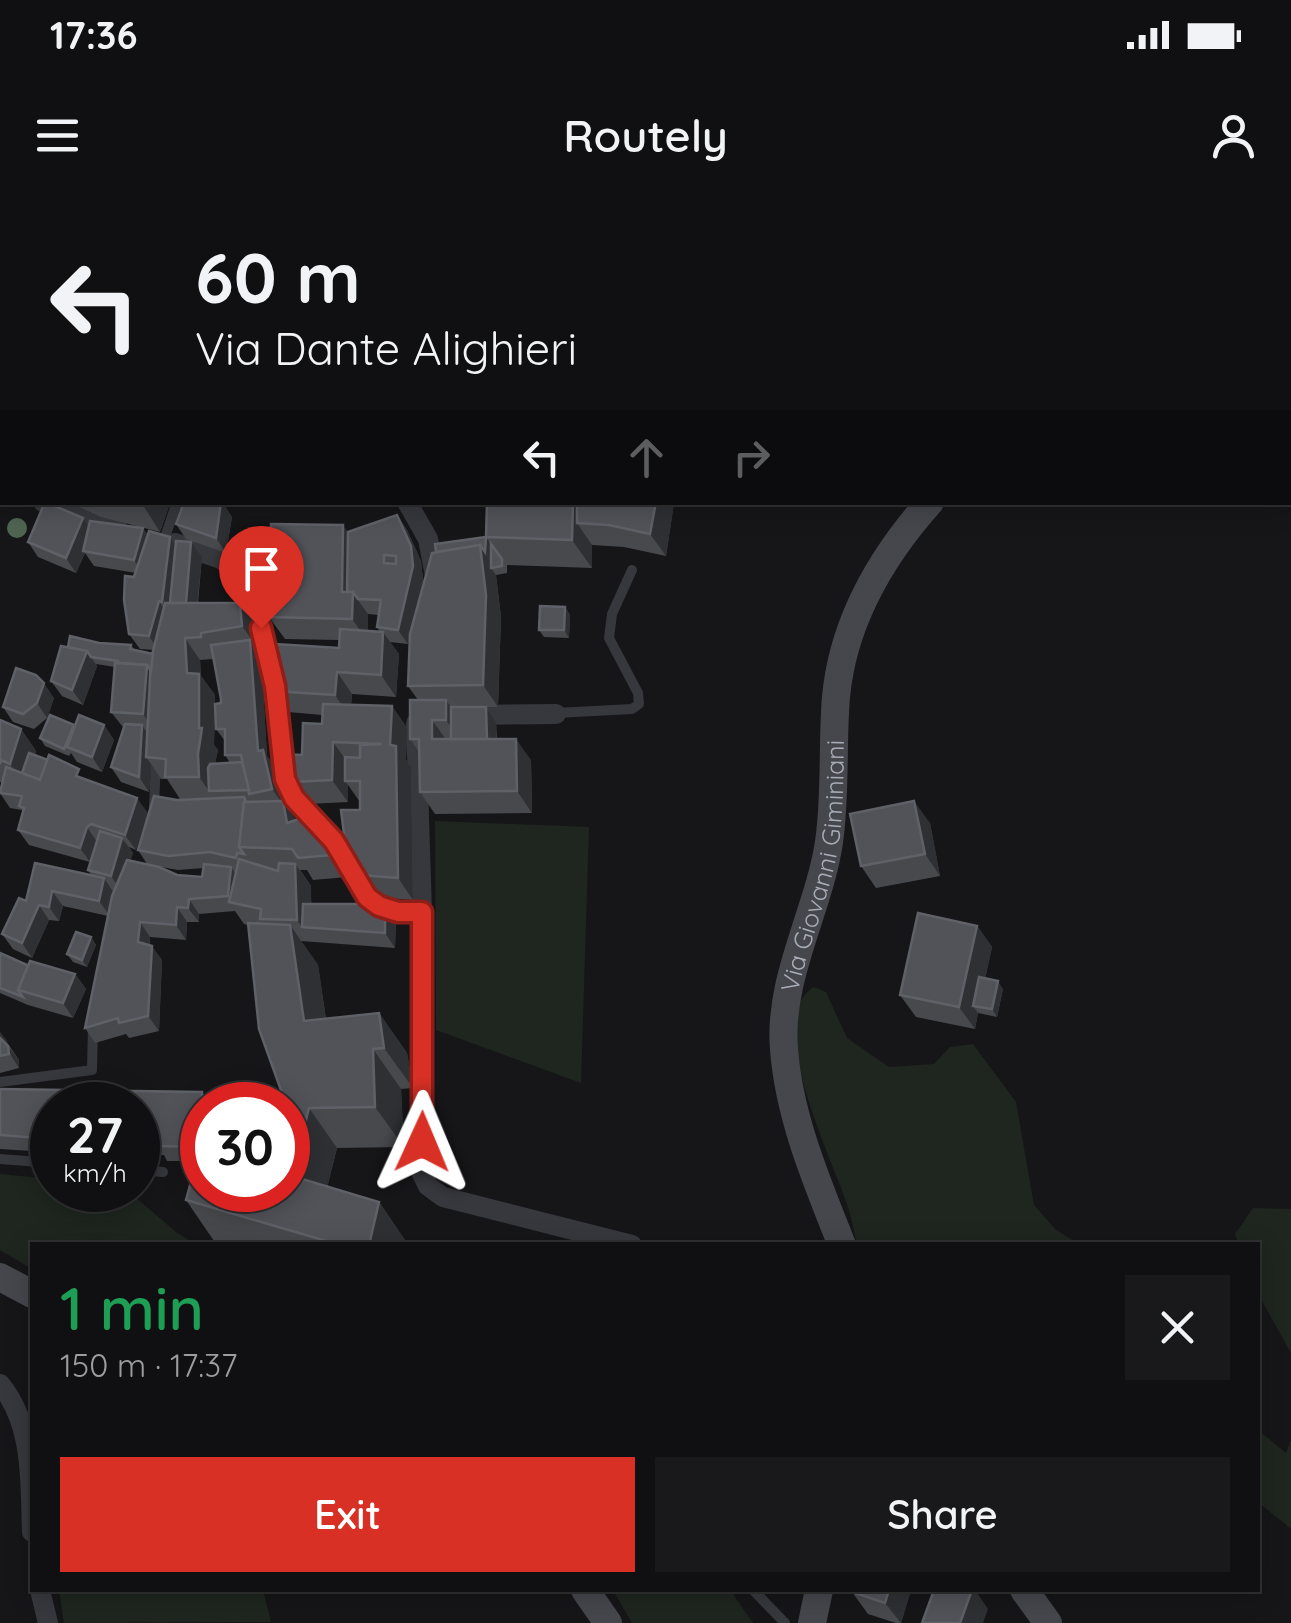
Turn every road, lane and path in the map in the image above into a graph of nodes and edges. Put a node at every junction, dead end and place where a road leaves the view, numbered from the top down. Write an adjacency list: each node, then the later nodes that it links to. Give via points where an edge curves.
1 (51, 505): 5 (street)
2 (176, 505): 5 (lane)
3 (409, 505): 7 (street, via 434,560)
4 (928, 505): 19 (street, Via Giovanni Giminiani, via 872,577 842,669 829,842 786,1001 790,1098)
5 (162, 544): 11 (street, via 220,558 235,570 254,608 275,686 285,779 294,798 334,841 367,897 398,912)
6 (632, 570): 8 (lane, via 609,638 639,704)
7 (430, 597)
8 (556, 714): 11 (street, via 416,708)
9 (156, 747): 10 (lane)
10 (150, 821)
11 (422, 912): 18 (street, via 421,1172 428,1186 443,1197)
12 (95, 1015): 13 (lane, via 92,1070)
13 (0, 1082)
14 (0, 1159): 15 (lane)
15 (30, 1161)
16 (160, 1172): 17 (lane)
17 (163, 1172)
18 (620, 1242)
19 (841, 1242)
20 (0, 1277): 21 (street)
21 (30, 1293)
22 (0, 1384): 23 (street, via 18,1412)
23 (30, 1492)
24 (40, 1592): 29 (street)
25 (586, 1592): 30 (street)
26 (755, 1592): 31 (lane)
27 (819, 1592): 32 (street)
28 (1025, 1592): 33 (street)
29 (48, 1623)
30 (608, 1623)
31 (785, 1623)
32 (812, 1623)
33 (1048, 1623)

